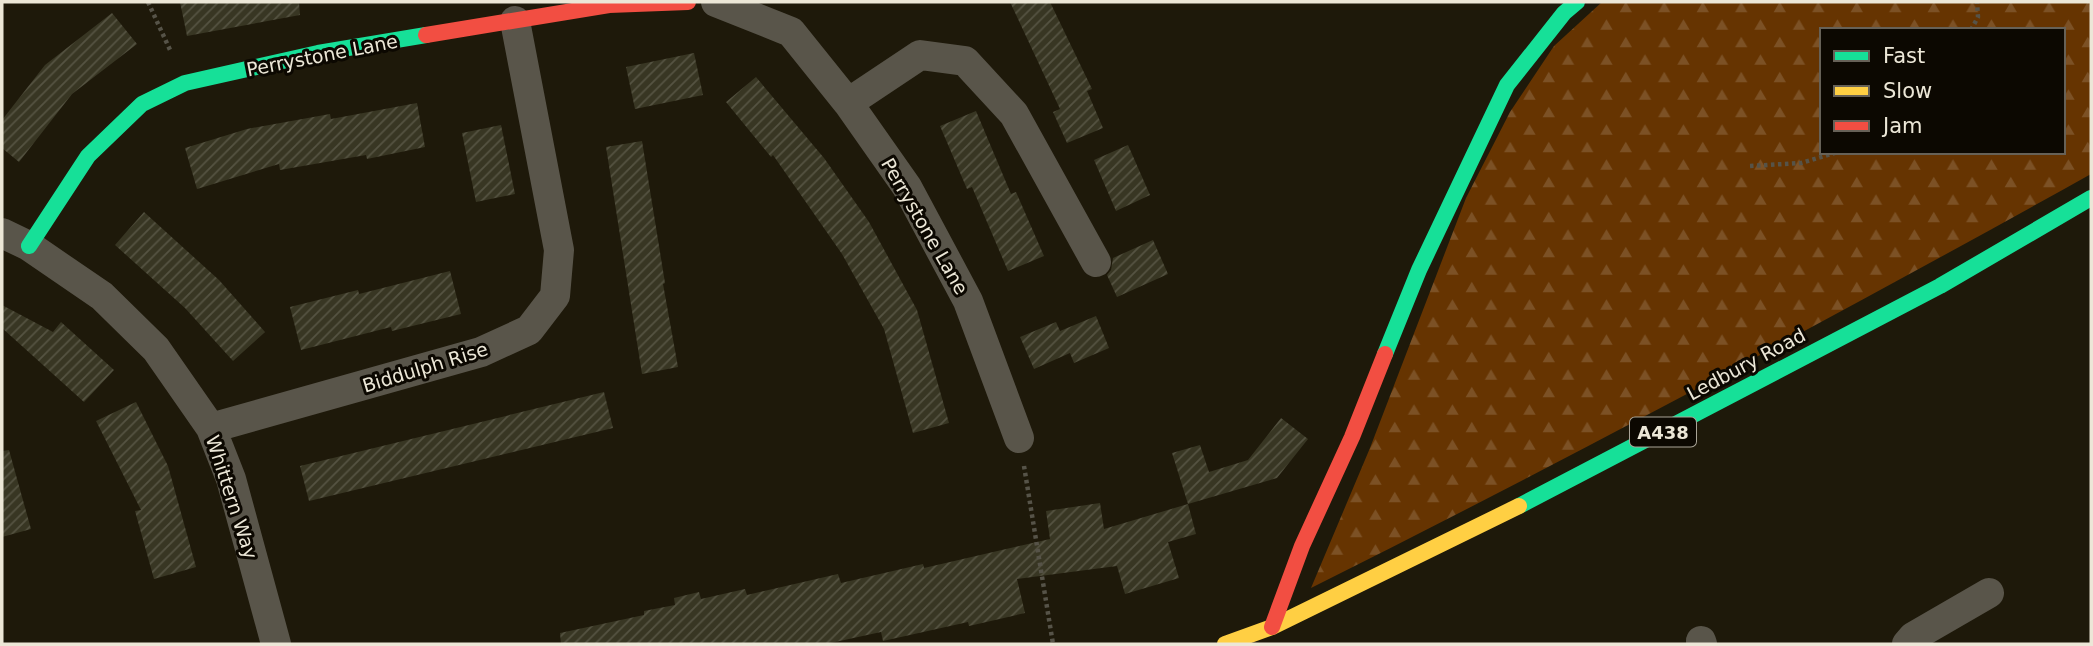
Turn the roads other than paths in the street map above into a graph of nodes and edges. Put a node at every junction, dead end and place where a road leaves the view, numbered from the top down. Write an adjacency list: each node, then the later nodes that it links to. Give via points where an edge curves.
1 (688, 2): 4 (main road, Perrystone Lane, via 608,5)
2 (716, 2): 5 (street, Perrystone Lane, via 791,32)
3 (1577, 2): 13 (main road, via 1507,85 1419,270)
4 (515, 21): 8 (main road, Perrystone Lane, via 318,53 185,83 142,104 88,156); 10 (street, Biddulph Rise, via 559,250 555,296 529,330 481,352)
5 (848, 103): 9 (street, via 920,55 965,61 1014,114); 11 (street, Perrystone Lane, via 907,187 968,301)
6 (2091, 198): 13 (main road, Ledbury Road / A438, via 1940,286 1682,422)
7 (2, 233): 8 (street, Whittern Way)
8 (29, 246): 10 (street, Whittern Way, via 102,296 156,349)
9 (1096, 262)
10 (211, 428): 14 (street, Whittern Way, via 231,478)
11 (1019, 438)
12 (1989, 593): 16 (street)
13 (1272, 627): 15 (main road, Ledbury Road / A438)
14 (276, 644)
15 (1225, 644)
16 (1907, 644)

